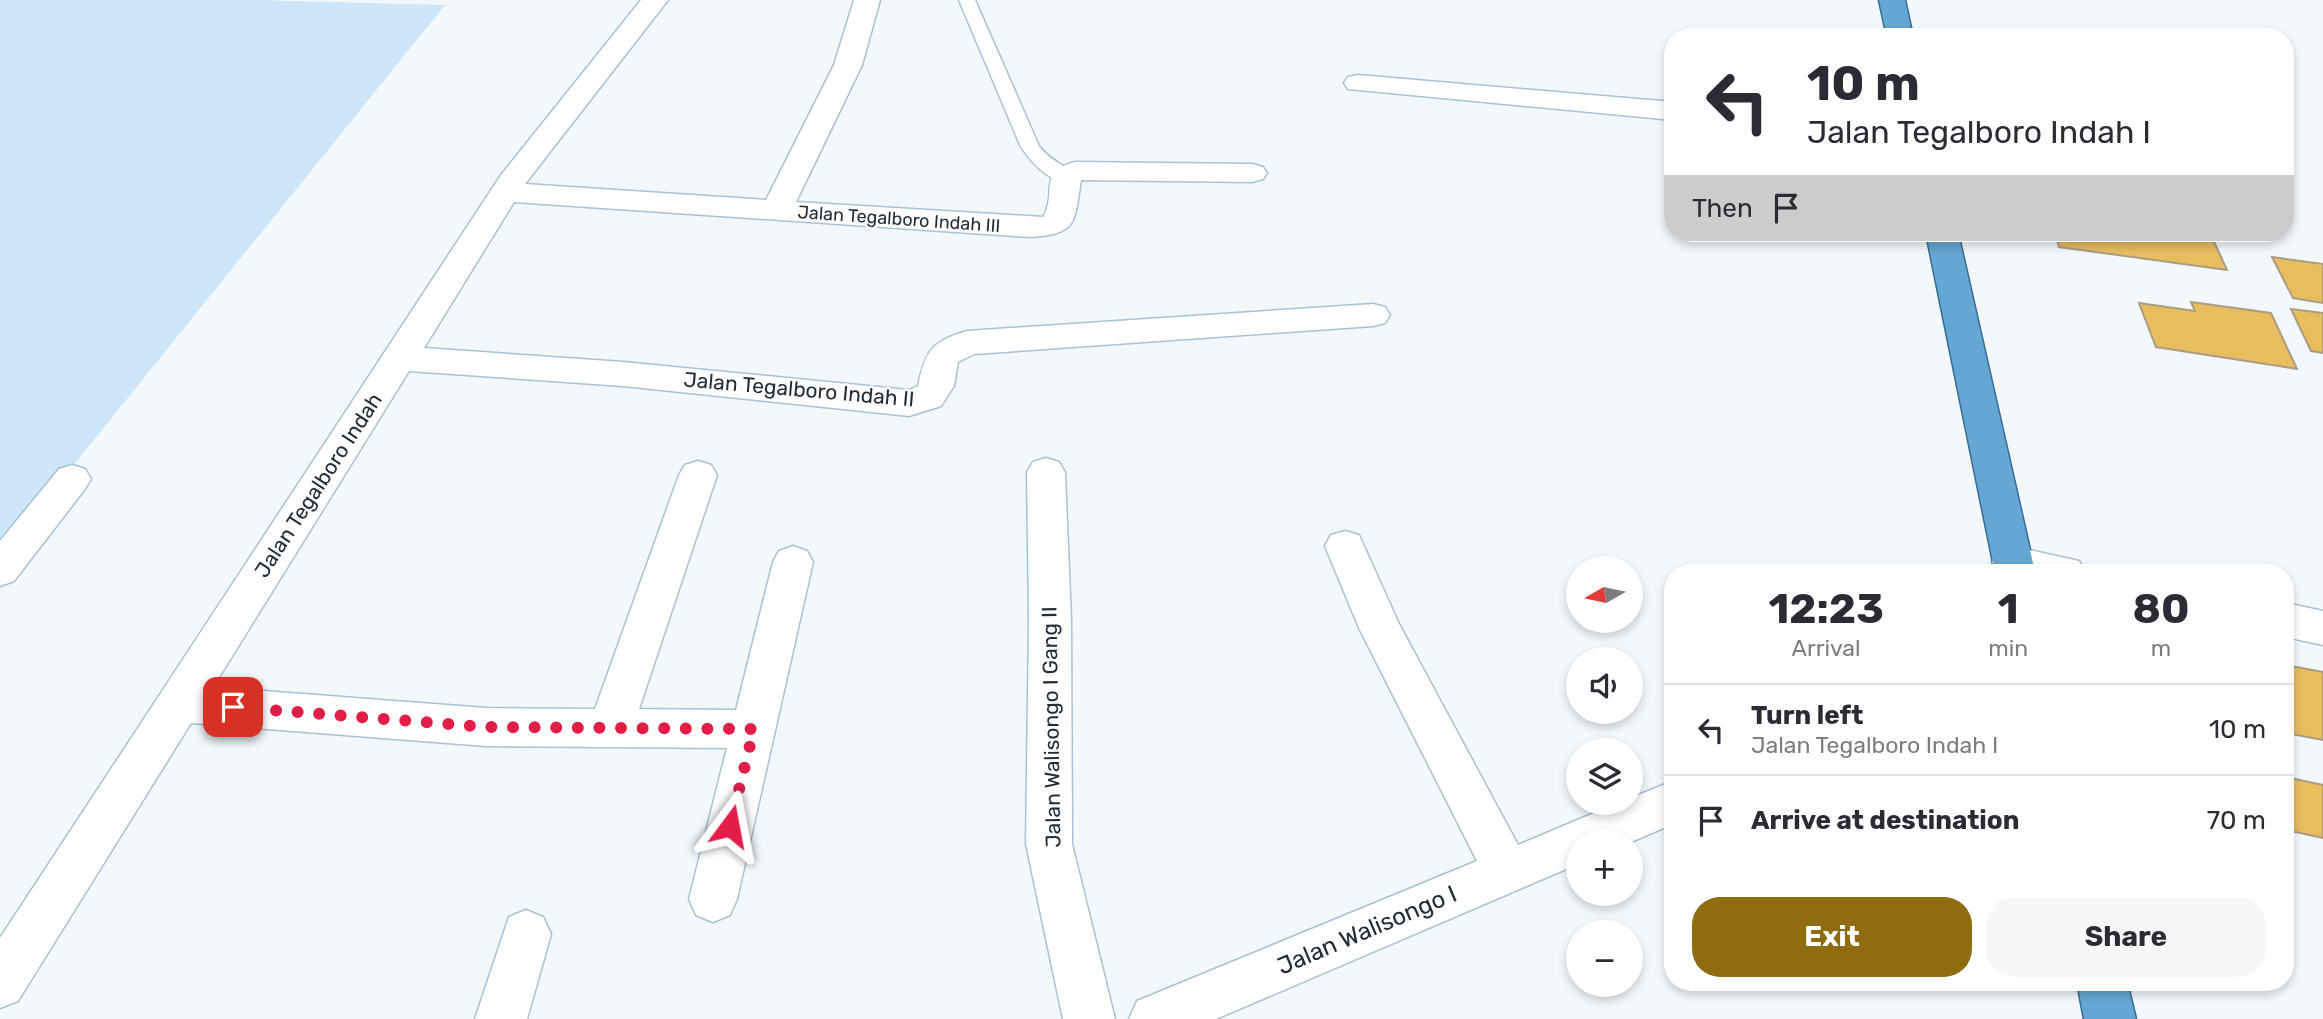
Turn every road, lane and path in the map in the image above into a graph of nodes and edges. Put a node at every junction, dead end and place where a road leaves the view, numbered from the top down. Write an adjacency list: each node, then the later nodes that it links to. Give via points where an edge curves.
1 (655, 0): 10 (street, Jalan Tegalboro Indah)
2 (867, 0): 11 (street, via 848,65)
3 (967, 0): 9 (lane, via 1030,147 1043,164)
4 (1892, 0): 5 (highway)
5 (1898, 28)
6 (1358, 83): 7 (street)
7 (1664, 110)
8 (1252, 173): 9 (street, via 1084,169)
9 (1066, 176): 11 (street, Jalan Tegalboro Indah III, via 1063,216 1055,224 1041,227)
10 (505, 192): 11 (street, Jalan Tegalboro Indah III); 14 (street, Jalan Tegalboro Indah)
11 (776, 211)
12 (1944, 242): 20 (highway)
13 (1373, 315): 14 (street, Jalan Tegalboro Indah II, via 967,343 944,355 931,396 909,403 677,379)
14 (398, 358): 24 (street, Jalan Tegalboro Indah)
15 (1046, 472): 37 (street, Jalan Walisongo I Gang II, via 1049,844)
16 (698, 475): 25 (street)
17 (72, 479): 21 (street)
18 (1345, 547): 30 (street, via 1413,694)
19 (793, 562): 26 (street)
20 (2012, 564)
21 (0, 570)
22 (2294, 622): 23 (street)
23 (2323, 628)
24 (179, 703): 25 (street, via 486,727); 33 (street, Jalan Tegalboro Indah)
25 (610, 729): 26 (street)
26 (754, 729): 31 (street)
27 (1664, 806): 28 (street, Jalan Walisongo I)
28 (1610, 829)
29 (1566, 847): 30 (street, Jalan Walisongo I)
30 (1507, 872): 35 (street, Jalan Walisongo I)
31 (713, 899)
32 (526, 934): 36 (street)
33 (0, 983)
34 (2104, 991): 39 (highway)
35 (1224, 1005): 38 (street, Jalan Walisongo I)
36 (501, 1019)
37 (1089, 1019)
38 (1155, 1019)
39 (2110, 1019)

